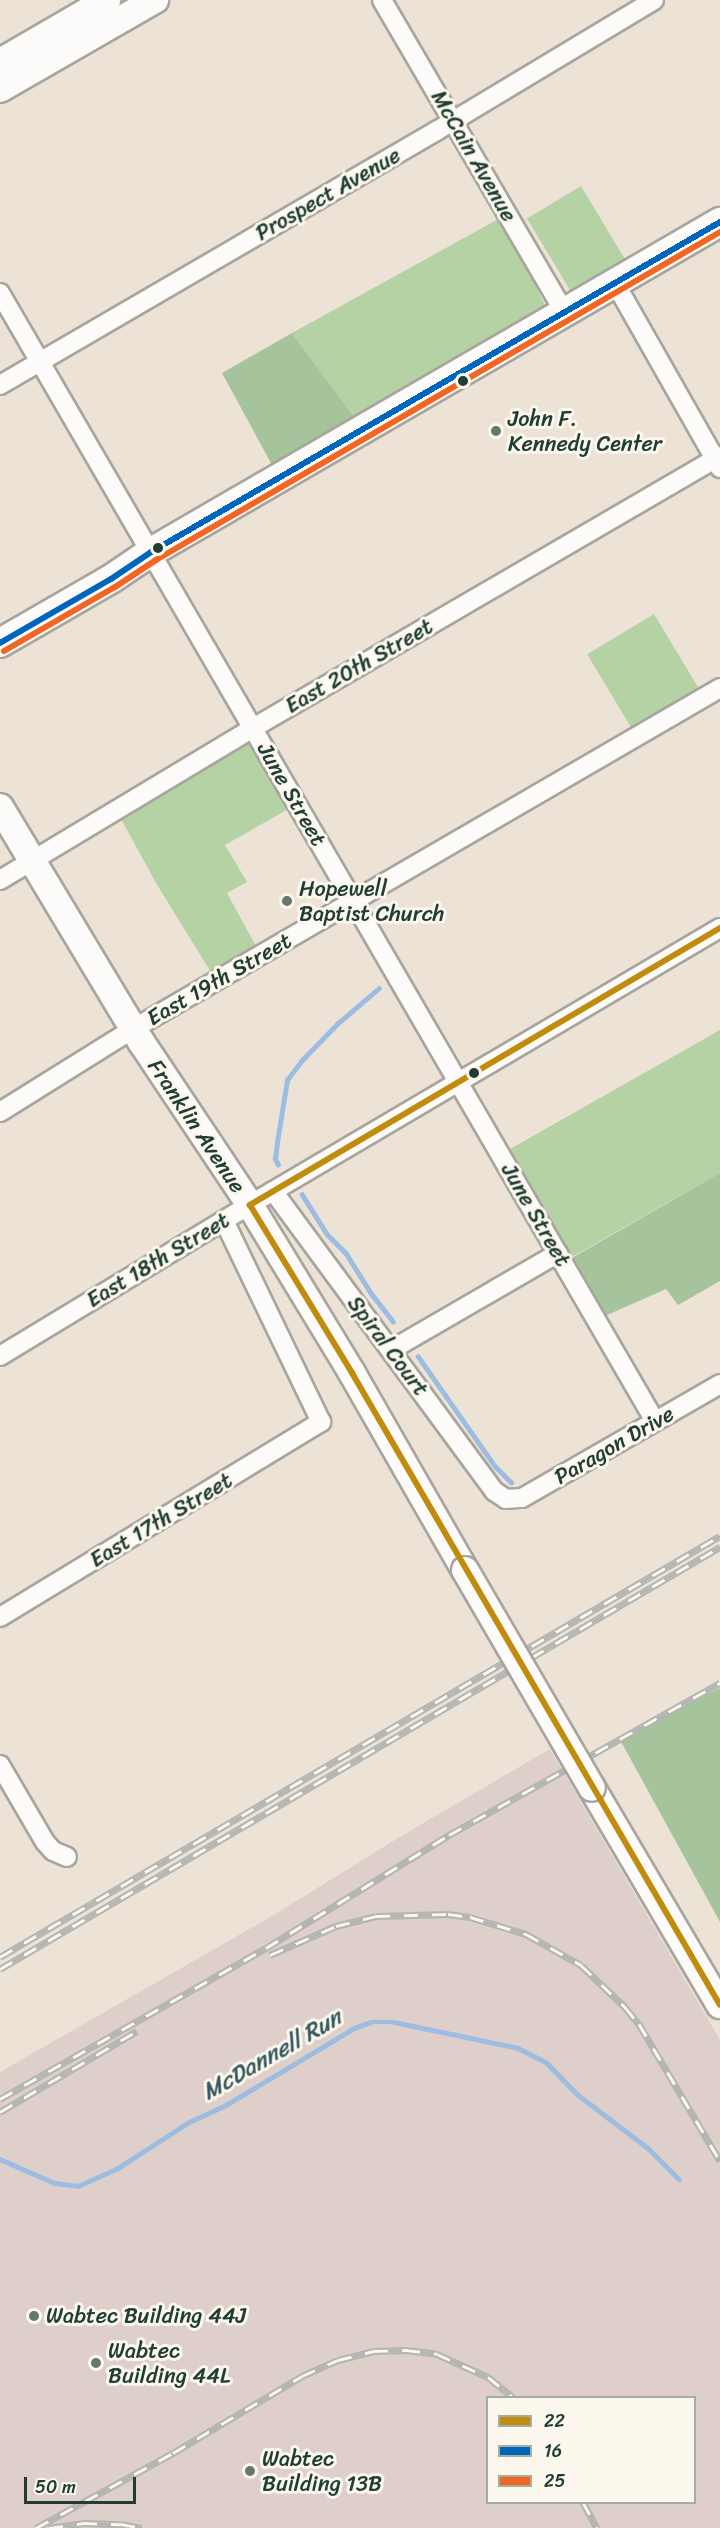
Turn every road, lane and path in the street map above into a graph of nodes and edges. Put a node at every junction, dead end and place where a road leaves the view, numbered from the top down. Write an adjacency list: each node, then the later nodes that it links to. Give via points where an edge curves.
1 (106, 0): 5 (street)
2 (155, 0): 6 (street)
3 (382, 0): 7 (street, McCain Avenue)
4 (654, 0): 7 (street, Prospect Avenue)
5 (0, 62)
6 (0, 89)
7 (453, 121): 11 (street, McCain Avenue); 12 (street, Prospect Avenue)
8 (720, 222): 9 (main road)
9 (615, 283): 11 (main road); 14 (street)
10 (0, 292): 12 (street, June Street)
11 (565, 313): 15 (main road)
12 (40, 362): 13 (street, Prospect Avenue); 15 (street, June Street)
13 (0, 385)
14 (718, 461): 18 (street, East 20th Street)
15 (151, 552): 16 (main road); 18 (street, June Street)
16 (0, 643)
17 (720, 688): 22 (street, East 19th Street)
18 (253, 728): 20 (street, East 20th Street); 22 (street, June Street)
19 (0, 807): 20 (street, Franklin Avenue)
20 (32, 860): 21 (street, East 20th Street); 24 (street, Franklin Avenue)
21 (0, 880)
22 (354, 901): 24 (street, East 19th Street); 25 (street, June Street)
23 (720, 928): 25 (street, East 18th Street)
24 (134, 1029): 26 (street, East 19th Street); 28 (street, Franklin Avenue)
25 (459, 1082): 27 (street, East 18th Street); 30 (street, June Street)
26 (0, 1112)
27 (273, 1191): 28 (street, East 18th Street); 31 (street, Spiral Court)
28 (250, 1205): 29 (street, East 18th Street); 39 (street, Franklin Avenue, bridge)
29 (224, 1220): 32 (street, East 18th Street); 36 (street, East 17th Street, via 321,1422)
30 (558, 1253): 31 (street); 34 (street, June Street)
31 (391, 1350): 35 (street, Spiral Court, via 494,1491)
32 (0, 1356)
33 (720, 1384): 34 (street, Paragon Drive)
34 (655, 1421): 35 (street, Paragon Drive, via 522,1498)
35 (506, 1499)
36 (0, 1617)
37 (0, 1765): 38 (street, via 45,1842)
38 (67, 1857)
39 (720, 2006)

